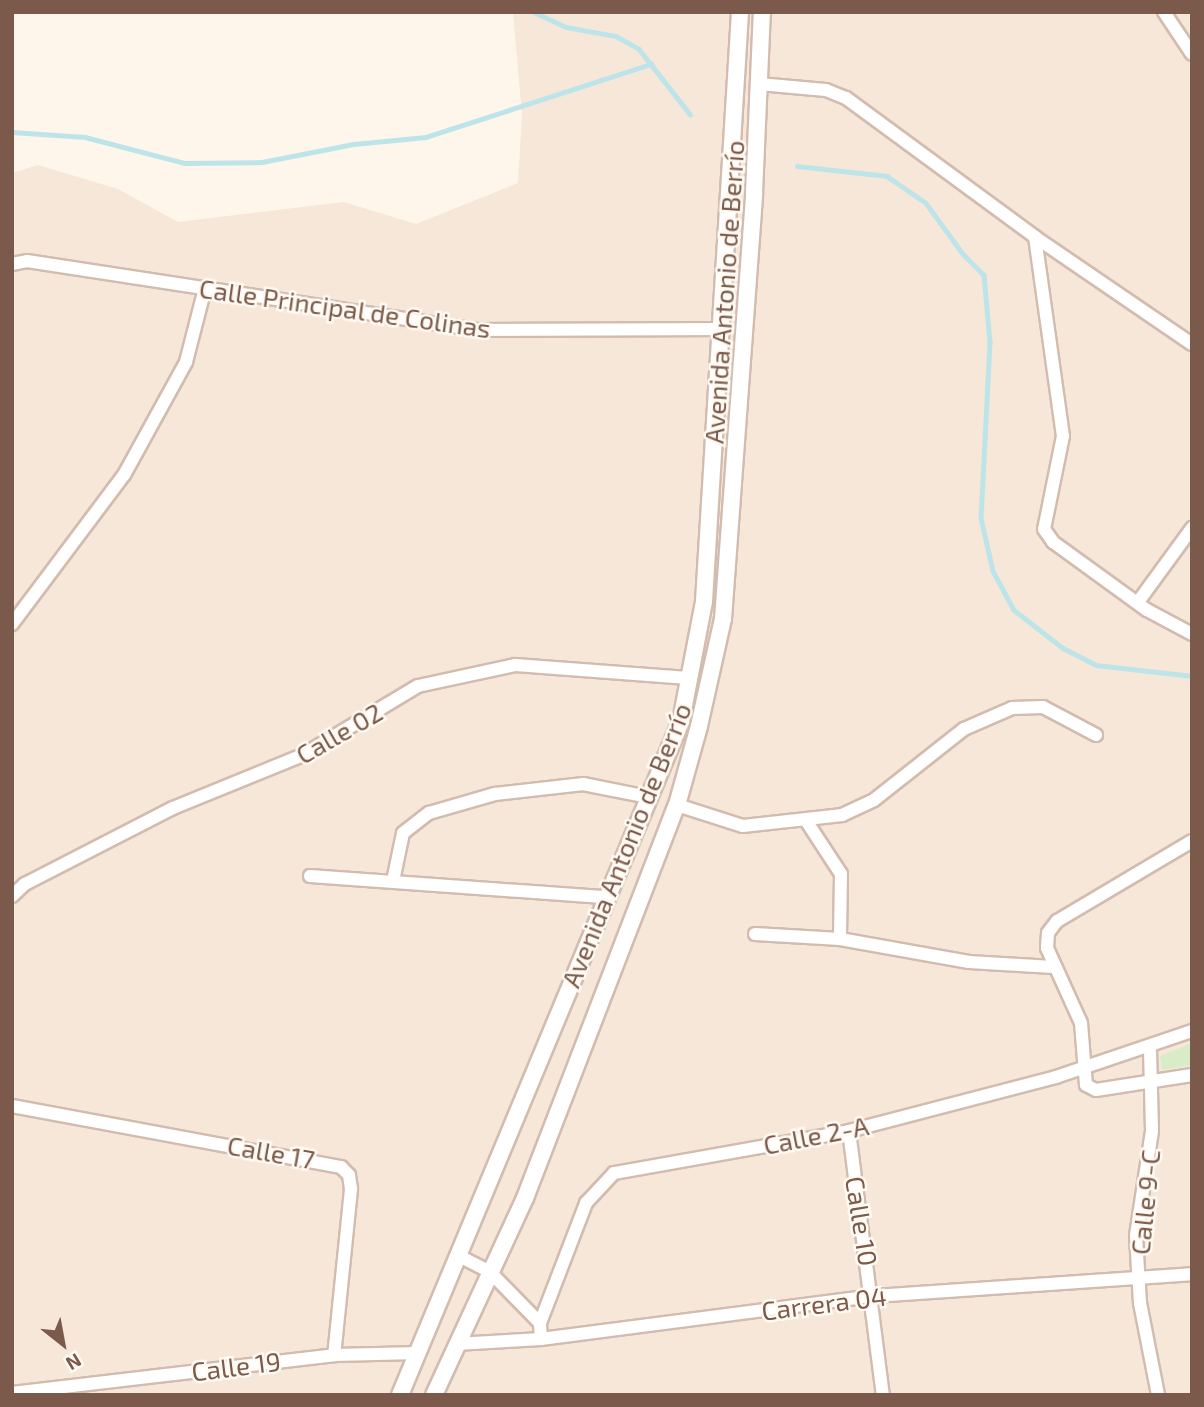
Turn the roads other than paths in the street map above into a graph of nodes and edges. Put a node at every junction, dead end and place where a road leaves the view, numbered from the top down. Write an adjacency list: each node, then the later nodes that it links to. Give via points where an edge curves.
1 (740, 12): 9 (street, Avenida Antonio de Berrío)
2 (762, 12): 5 (street, Avenida Antonio de Berrío)
3 (1164, 12): 4 (street)
4 (1192, 54)
5 (759, 84): 6 (street, via 826,90 846,98); 18 (street, Avenida Antonio de Berrío, via 723,619)
6 (1035, 237): 10 (street); 12 (street, via 1063,436 1044,529 1053,542)
7 (12, 264): 8 (street, Calle Principal de Colinas, via 27,261)
8 (205, 288): 9 (street, Calle Principal de Colinas, via 477,330); 13 (street, via 186,362 124,475)
9 (723, 329): 15 (street, Avenida Antonio de Berrío, via 704,601)
10 (1192, 344)
11 (1192, 528): 12 (street)
12 (1138, 602): 14 (street)
13 (12, 624)
14 (1192, 634)
15 (689, 678): 17 (street, Avenida Antonio de Berrío, via 681,720); 23 (street, Calle 02, via 515,666 418,686 303,755 173,808 25,884)
16 (1096, 735): 19 (street, via 1043,707 1002,710 964,729 874,800 842,815)
17 (648, 797): 22 (street, via 583,784 495,794 429,813 403,833); 24 (street, Avenida Antonio de Berrío)
18 (677, 805): 19 (street, via 743,826); 36 (street, Avenida Antonio de Berrío, via 525,1198)
19 (807, 822): 26 (street, via 841,874)
20 (1192, 841): 27 (street, via 1057,921 1048,933 1046,948)
21 (310, 876): 22 (street)
22 (393, 881): 24 (street)
23 (12, 896)
24 (606, 897): 35 (street, Avenida Antonio de Berrío)
25 (755, 934): 26 (street)
26 (840, 939): 27 (street, via 969,962)
27 (1053, 967): 30 (street, via 1081,1023)
28 (1192, 1031): 29 (street, Calle 2-A)
29 (1150, 1049): 30 (street, Calle 2-A); 32 (street, Calle 9-C)
30 (1086, 1068): 32 (street, via 1086,1085 1096,1090); 34 (street, Calle 2-A)
31 (1192, 1075): 32 (street)
32 (1153, 1082): 38 (street, Calle 9-C, via 1152,1132 1136,1236)
33 (12, 1106): 44 (street, Calle 17, via 341,1167 349,1175 351,1189)
34 (849, 1131): 39 (street, Calle 10); 40 (street, Calle 2-A, via 614,1173 586,1203)
35 (459, 1256): 36 (street); 43 (street, Avenida Antonio de Berrío)
36 (490, 1272): 40 (street); 42 (street, Avenida Antonio de Berrío)
37 (1192, 1274): 38 (street, Carrera 04)
38 (1139, 1281): 39 (street, Carrera 04); 49 (street, Calle 9-C)
39 (873, 1296): 41 (street, Carrera 04); 48 (street, Calle 10)
40 (540, 1323): 41 (street, Calle 2-A)
41 (541, 1339): 42 (street, Carrera 04)
42 (456, 1344): 47 (street, Avenida Antonio de Berrío)
43 (419, 1353): 44 (street, Calle 19); 46 (street, Avenida Antonio de Berrío)
44 (334, 1355): 45 (street, Calle 19)
45 (12, 1393)
46 (400, 1395)
47 (435, 1395)
48 (883, 1395)
49 (1158, 1395)

